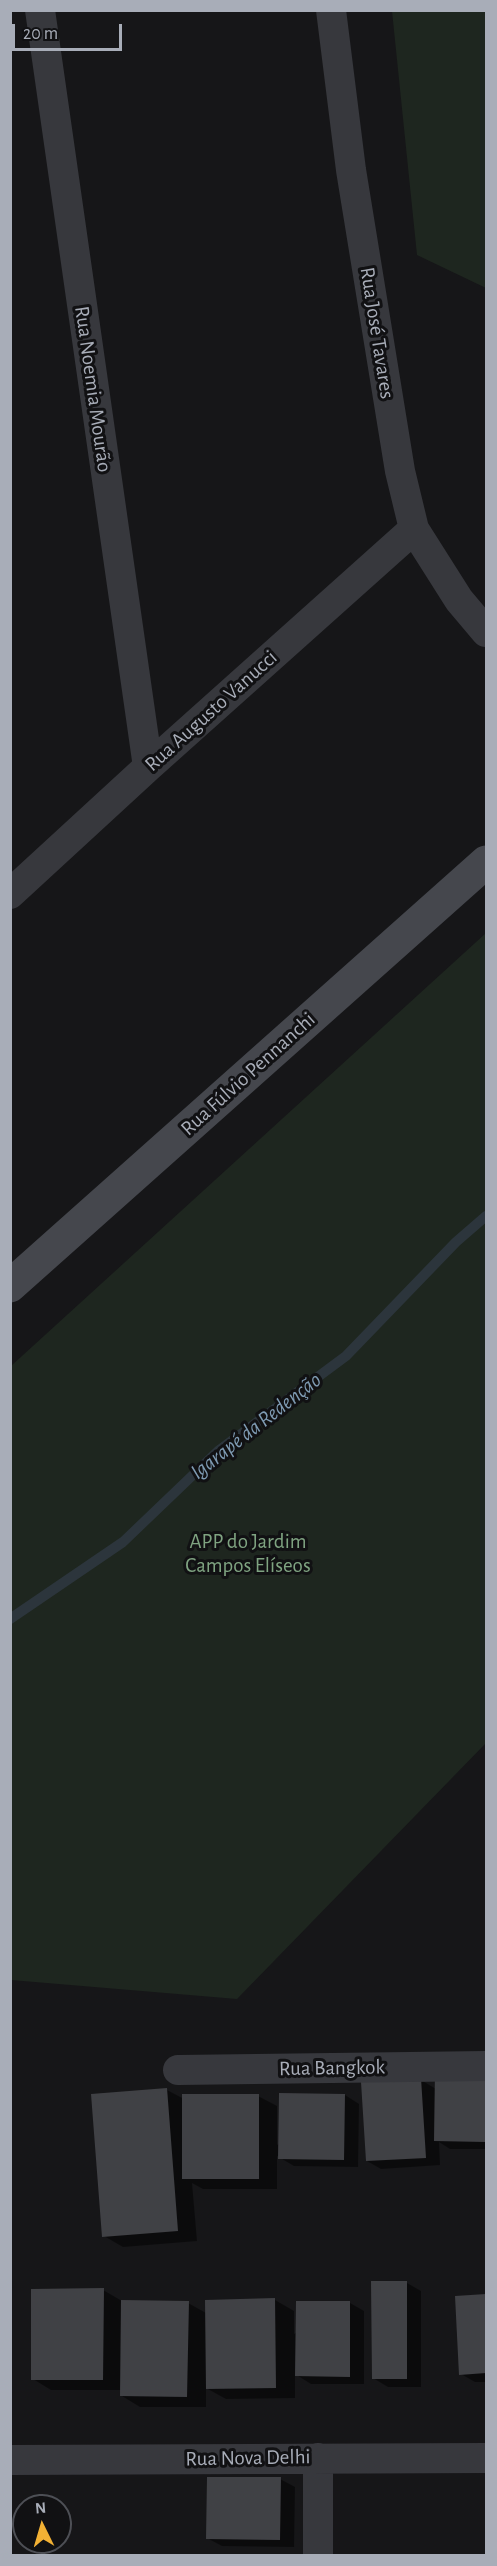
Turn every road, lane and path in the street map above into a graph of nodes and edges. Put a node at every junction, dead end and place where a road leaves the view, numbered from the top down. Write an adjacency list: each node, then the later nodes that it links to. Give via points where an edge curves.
1 (40, 10): 5 (street, Rua Noemia Mourão)
2 (331, 10): 3 (street, Rua José Tavares, via 353,181 400,471)
3 (414, 529): 4 (street, Rua José Tavares, via 459,600); 5 (street, Rua Augusto Vanucci)
4 (486, 632)
5 (148, 767): 7 (street, Rua Augusto Vanucci)
6 (486, 862): 8 (street, Rua Fúlvio Pennanchi)
7 (10, 894)
8 (10, 1286)
9 (486, 2066): 10 (street, Rua Bangkok)
10 (178, 2070)
11 (318, 2458): 12 (street, Rua Nova Delhi); 13 (street, Rua Nova Delhi); 14 (street)
12 (486, 2458)
13 (10, 2460)
14 (318, 2556)

